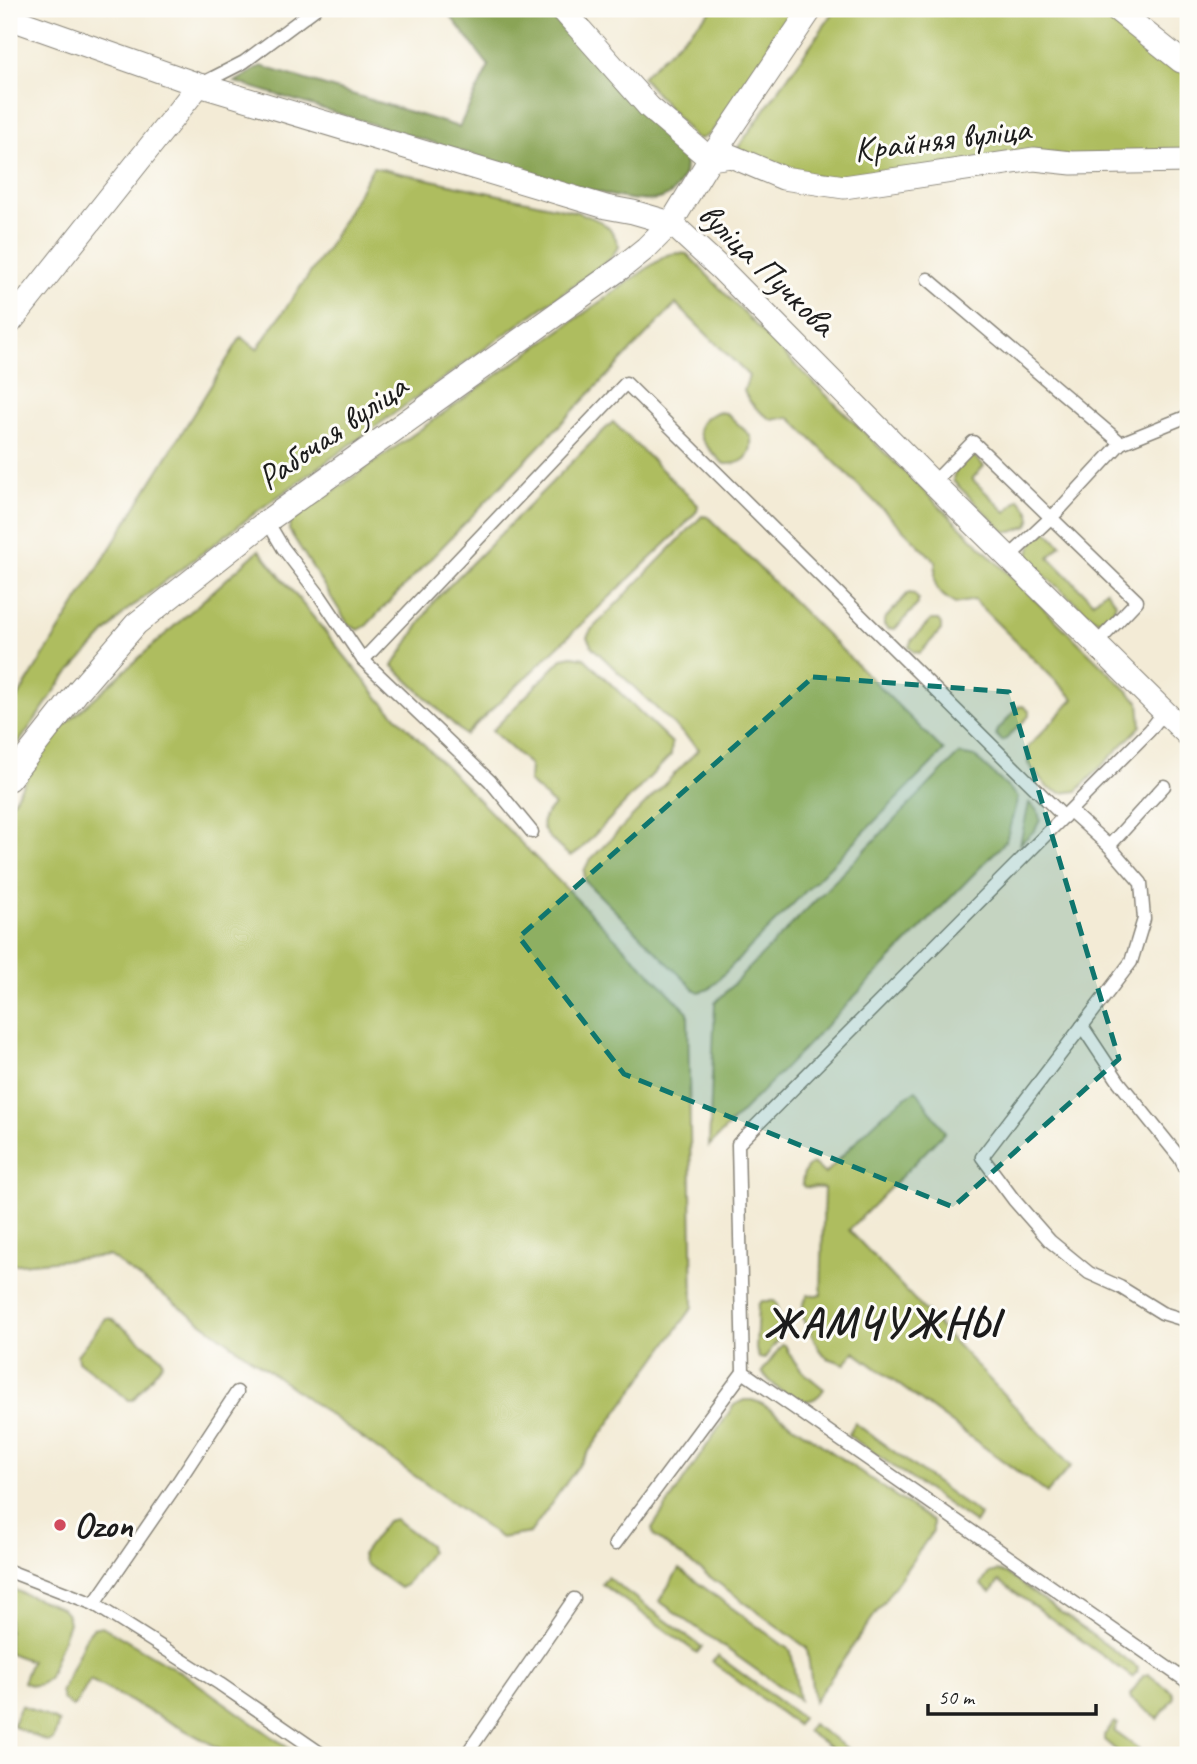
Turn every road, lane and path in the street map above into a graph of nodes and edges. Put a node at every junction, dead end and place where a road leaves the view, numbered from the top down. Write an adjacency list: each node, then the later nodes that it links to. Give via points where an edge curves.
1 (315, 9): 7 (lane, via 244,62)
2 (562, 9): 8 (street, via 649,107)
3 (811, 9): 8 (street, Рабочая вуліца)
4 (1116, 9): 6 (street)
5 (13, 15): 7 (street, вуліца Пучкова)
6 (1188, 62)
7 (199, 85): 10 (street, вуліца Пучкова); 12 (street)
8 (710, 159): 9 (street, Крайняя вуліца, via 731,156 783,178 844,187 1034,159 1072,163); 10 (street, Рабочая вуліца)
9 (1188, 161)
10 (671, 223): 15 (street, вуліца Пучкова); 17 (street, Рабочая вуліца, via 621,268)
11 (928, 279): 14 (lane)
12 (9, 324)
13 (1188, 416): 14 (lane)
14 (1121, 443): 16 (lane)
15 (933, 483): 16 (lane, via 973,442); 18 (street, вуліца Пучкова)
16 (1051, 517): 18 (lane); 19 (lane, via 1137,601)
17 (267, 521): 20 (lane); 23 (street, Рабочая вуліца, via 136,624)
18 (1008, 558): 19 (street, вуліца Пучкова)
19 (1097, 643): 21 (street, вуліца Пучкова)
20 (363, 660): 25 (lane, via 626,383); 26 (lane, via 490,781)
21 (1164, 712): 22 (street, вуліца Пучкова); 25 (lane)
22 (1188, 735)
23 (9, 779)
24 (1164, 786): 27 (lane)
25 (1067, 814): 27 (lane); 31 (lane, via 738,1144)
26 (533, 832)
27 (1110, 846): 28 (lane, via 1142,883 1144,919 1131,962)
28 (1082, 1026): 29 (lane); 30 (lane, via 982,1157 1050,1241 1089,1273 1162,1313)
29 (1188, 1174)
30 (1188, 1321)
31 (743, 1372): 33 (lane); 37 (lane)
32 (237, 1392): 36 (lane)
33 (615, 1544)
34 (9, 1571): 36 (lane)
35 (574, 1599): 39 (lane)
36 (94, 1604): 38 (lane)
37 (1188, 1681)
38 (323, 1755)
39 (466, 1755)

